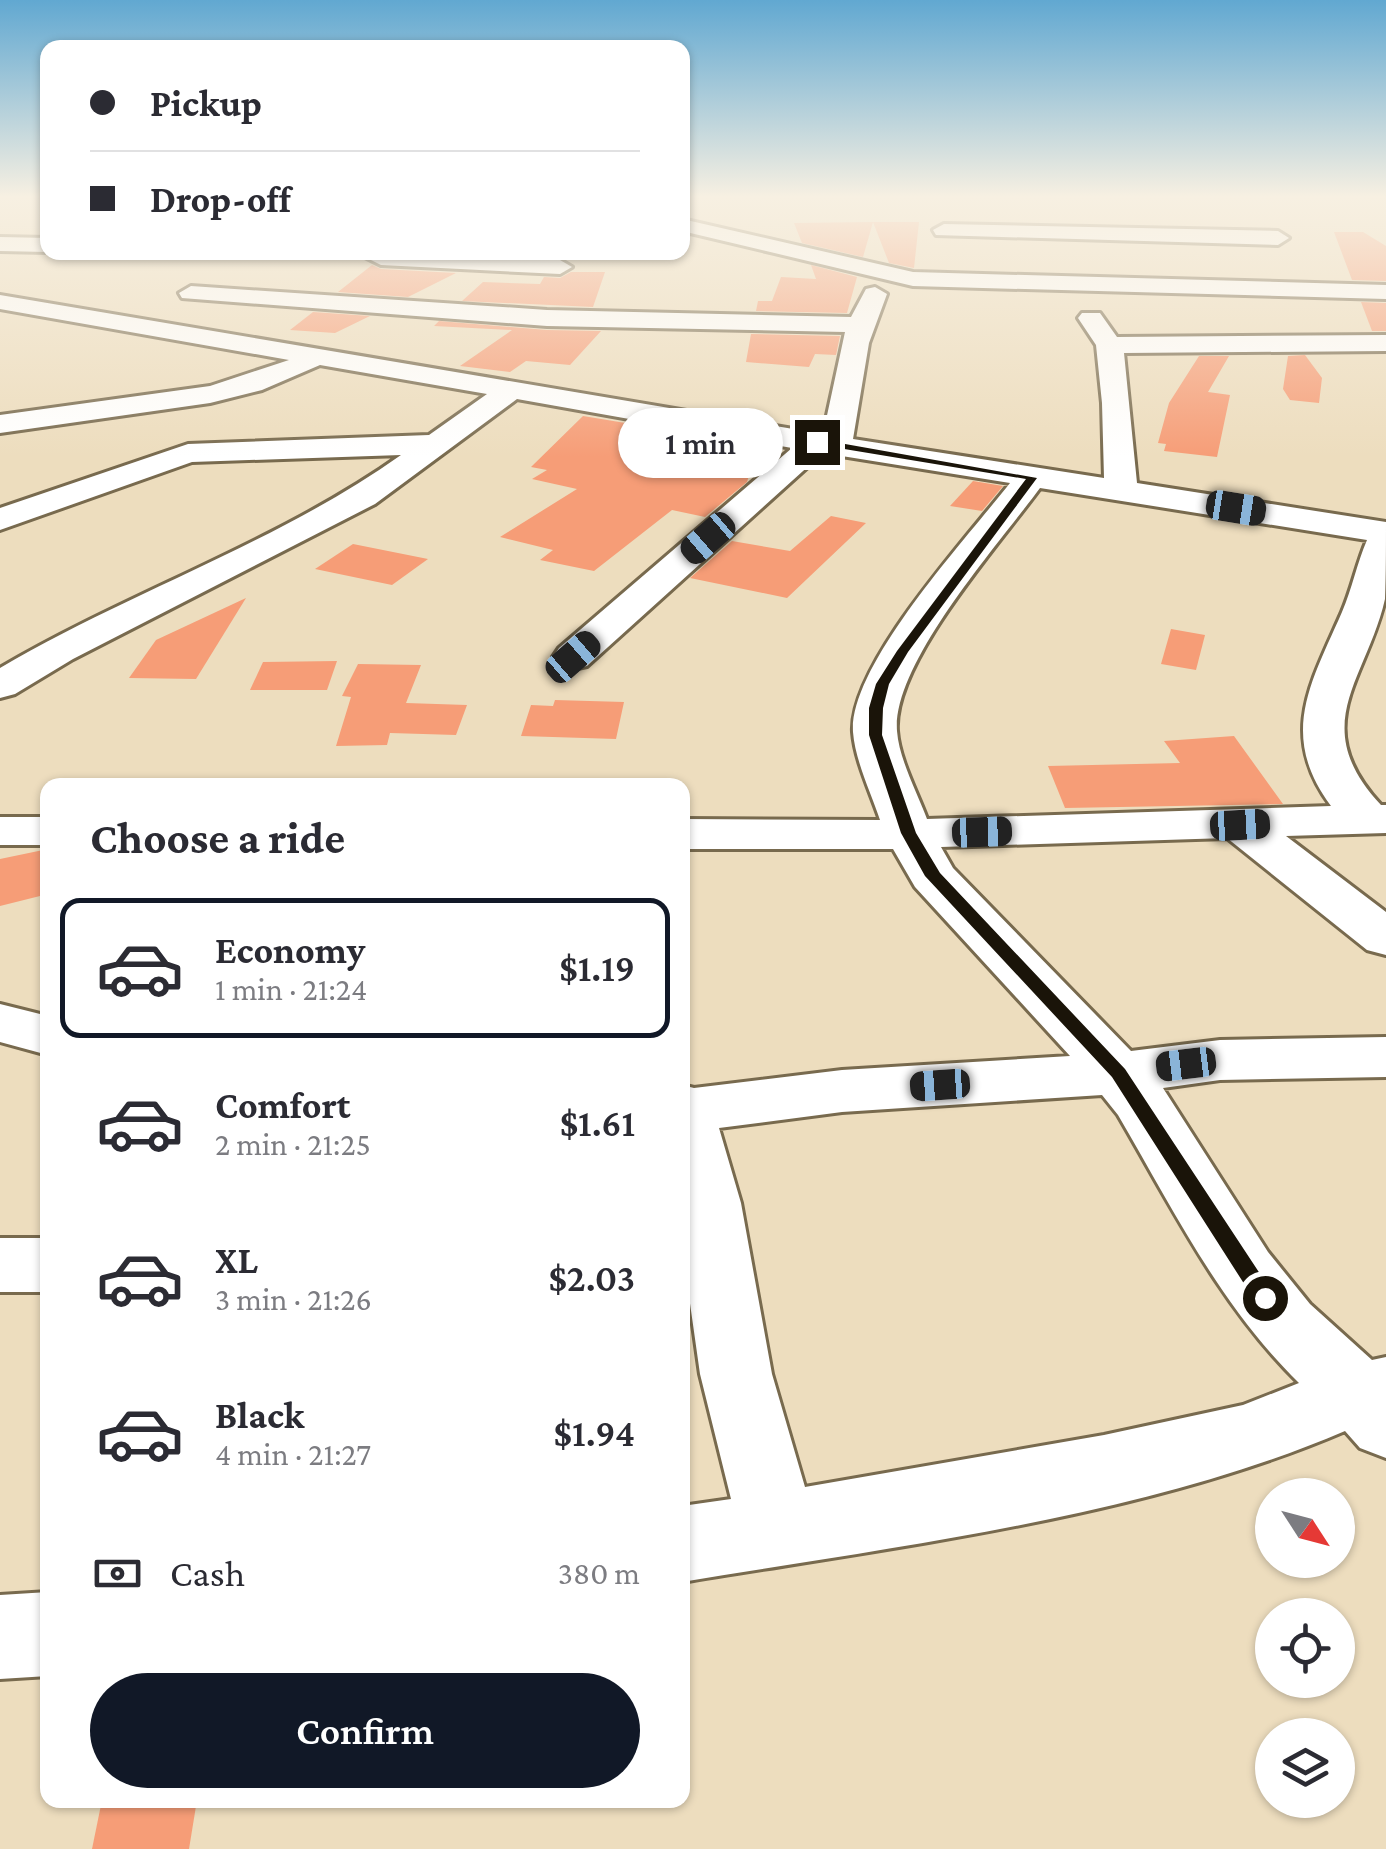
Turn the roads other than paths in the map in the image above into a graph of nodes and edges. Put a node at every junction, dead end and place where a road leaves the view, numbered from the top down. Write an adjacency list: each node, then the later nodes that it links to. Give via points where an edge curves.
1 (212, 284): 7 (street)
2 (900, 284): 10 (street, via 874,295)
3 (1325, 284): 5 (street)
4 (1084, 285): 5 (street); 11 (street, via 1084,303)
5 (1332, 291): 6 (street)
6 (1386, 292)
7 (175, 301): 9 (street); 10 (street)
8 (0, 302): 9 (street)
9 (129, 325): 13 (street)
10 (860, 326): 17 (street)
11 (1109, 344): 12 (street); 19 (street)
12 (1386, 344)
13 (316, 356): 14 (street); 15 (street, via 279,377)
14 (514, 388): 16 (street); 17 (street)
15 (16, 430)
16 (439, 444): 20 (street, via 188,453); 23 (street, via 335,513)
17 (827, 444): 18 (street); 22 (street)
18 (1032, 478): 19 (street); 28 (street, via 926,615 883,684 876,735)
19 (1121, 490): 21 (street)
20 (0, 520)
21 (1386, 535): 24 (street, via 1324,706 1324,744 1338,784)
22 (573, 657)
23 (0, 685)
24 (1377, 819): 25 (street)
25 (1240, 825): 28 (street); 30 (street)
26 (0, 831): 27 (street)
27 (40, 831)
28 (908, 833): 29 (street); 34 (street, via 933,876)
29 (690, 834)
30 (1386, 938)
31 (0, 1023): 32 (street)
32 (40, 1034)
33 (1386, 1057): 34 (street, via 1220,1060)
34 (1118, 1073): 35 (street); 39 (street, via 1285,1325)
35 (690, 1108)
36 (690, 1131): 40 (street, via 710,1204 736,1374)
37 (0, 1265): 38 (street)
38 (40, 1266)
39 (1377, 1402): 40 (street, via 997,1490)
40 (780, 1528): 41 (street)
41 (690, 1543)
42 (40, 1634): 43 (street)
43 (0, 1637)

